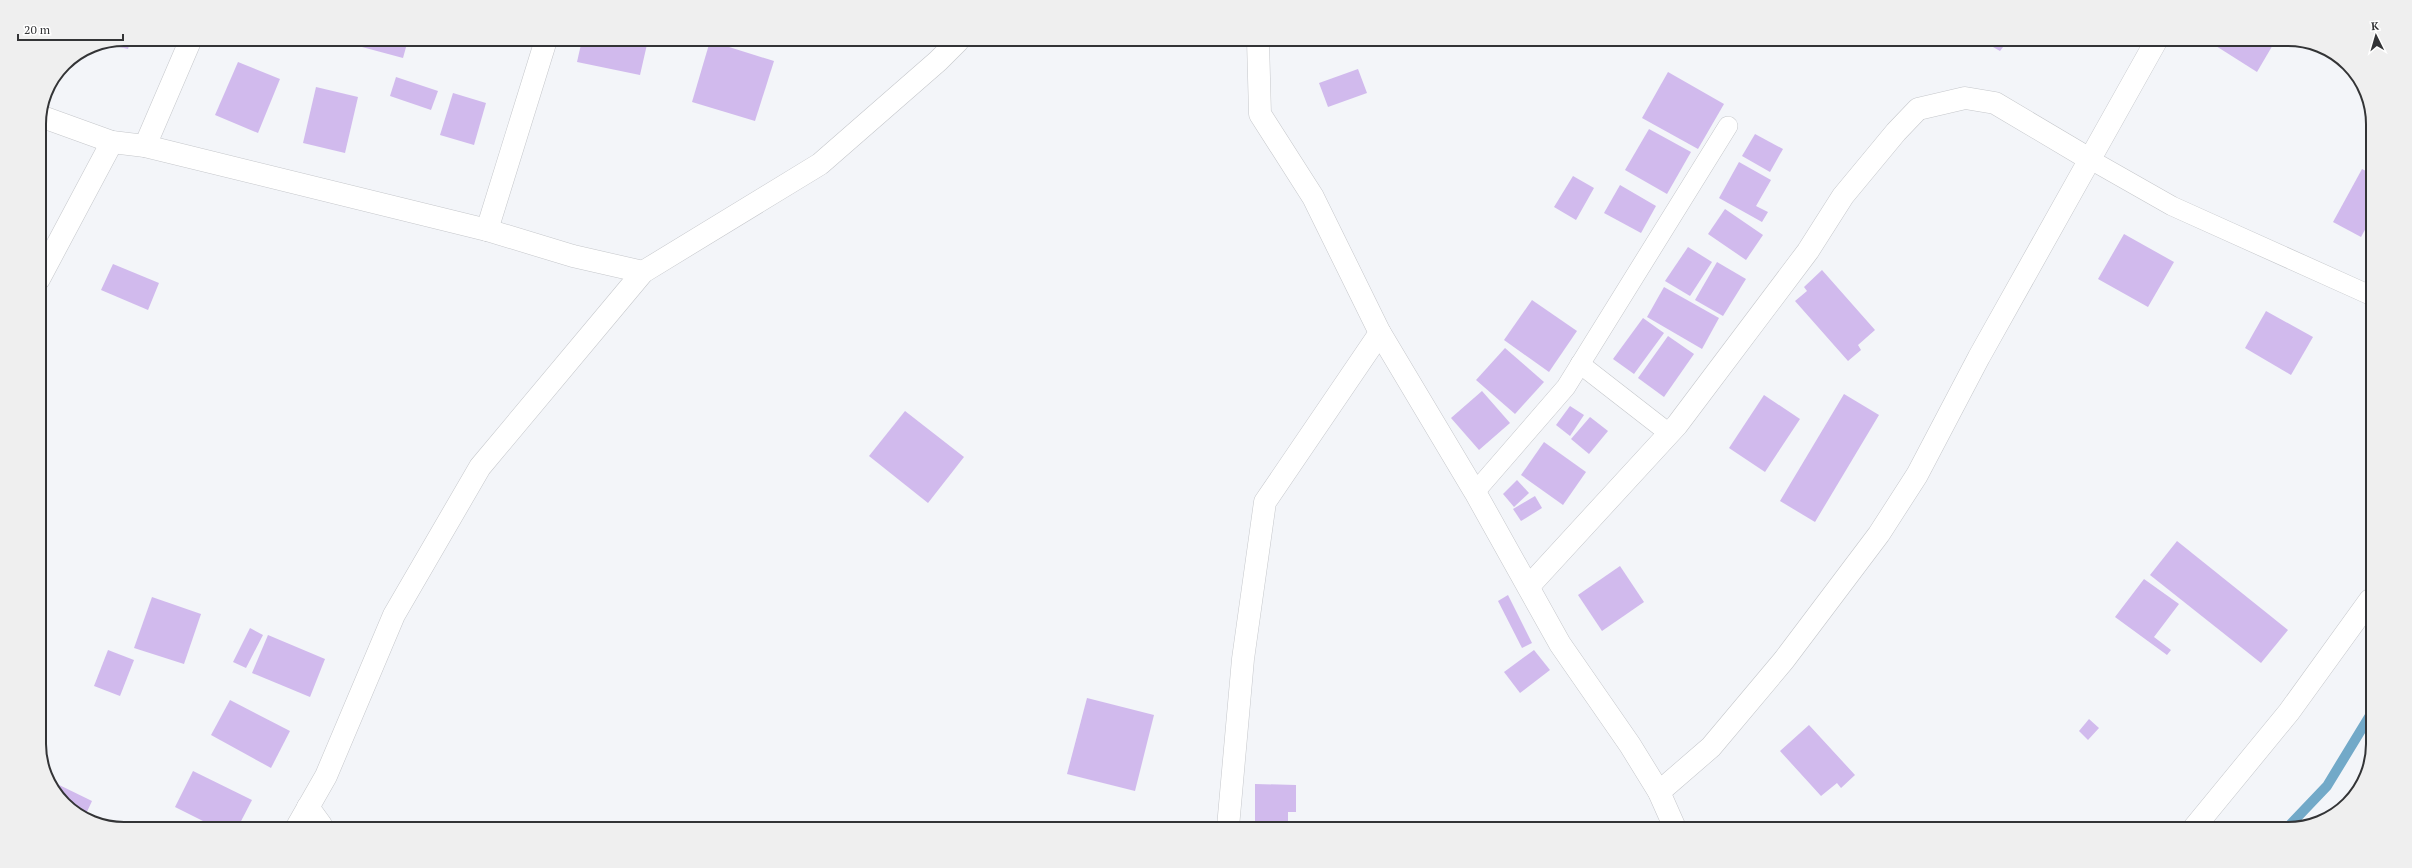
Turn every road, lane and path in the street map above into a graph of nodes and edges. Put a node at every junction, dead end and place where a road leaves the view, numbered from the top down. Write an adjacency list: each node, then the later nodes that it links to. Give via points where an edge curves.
1 (188, 46): 9 (street)
2 (544, 46): 11 (street)
3 (953, 46): 13 (street, via 820,164)
4 (1258, 46): 15 (street, via 1260,114 1313,197)
5 (2153, 46): 10 (street)
6 (46, 118): 8 (street)
7 (1728, 126): 16 (lane)
8 (112, 142): 9 (street); 12 (street)
9 (145, 146): 11 (street)
10 (2091, 160): 14 (lane, via 2172,206); 17 (street, via 1995,103 1965,98 1918,109 1843,196 1808,251); 21 (street, via 1979,357 1916,475 1879,534 1784,660 1711,747)
11 (487, 230): 13 (street, via 573,256)
12 (46, 267)
13 (643, 272): 22 (street, via 480,467 394,615 326,776)
14 (2366, 293)
15 (1380, 333): 18 (street); 24 (street, via 1265,502 1243,659)
16 (1580, 364): 17 (lane); 18 (lane, via 1566,387)
17 (1670, 434): 19 (street)
18 (1475, 492): 19 (street)
19 (1528, 586): 21 (street, via 1560,644 1630,745)
20 (2366, 606): 26 (street, via 2289,712)
21 (1659, 792): 25 (street)
22 (303, 816): 23 (street)
23 (315, 822)
24 (1228, 822)
25 (1672, 822)
26 (2199, 822)

